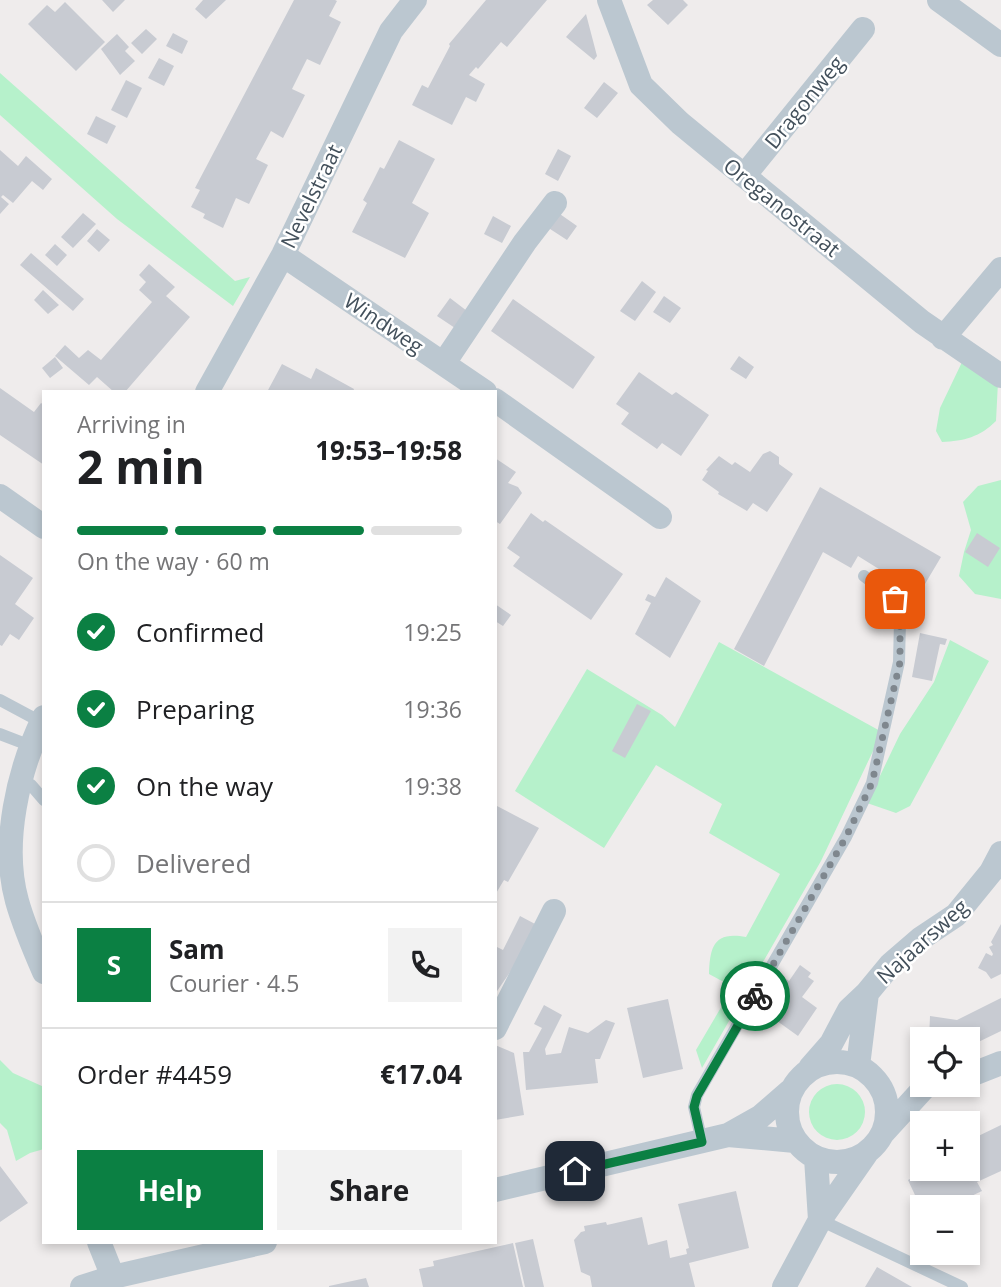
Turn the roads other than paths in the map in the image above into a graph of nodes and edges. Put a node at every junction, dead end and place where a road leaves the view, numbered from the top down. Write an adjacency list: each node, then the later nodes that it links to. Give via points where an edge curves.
1 (415, 0): 8 (street, Nevelstraat, via 391,31)
2 (609, 0): 6 (street, Oreganostraat, via 641,85)
3 (939, 0): 5 (street)
4 (863, 29): 6 (street, Dragonweg)
5 (1001, 45)
6 (744, 176): 10 (street, Oreganostraat)
7 (555, 203): 11 (street)
8 (283, 255): 11 (street, Windweg); 13 (street, Nevelstraat)
9 (1001, 269): 10 (street)
10 (943, 338): 12 (street, Oreganostraat)
11 (444, 363): 14 (street, Windweg)
12 (1001, 376)
13 (209, 390)
14 (482, 390)
15 (497, 401): 17 (street)
16 (0, 496): 18 (street)
17 (660, 517)
18 (42, 526)
19 (864, 576): 42 (lane, via 895,599 900,621 900,662 872,783 846,837 697,1096 694,1107)
20 (0, 700): 21 (lane)
21 (42, 721)
22 (42, 723): 24 (street)
23 (0, 734): 24 (lane)
24 (31, 746): 25 (street)
25 (22, 783): 26 (lane, via 31,785); 29 (street, via 14,809 10,859 16,899)
26 (42, 798)
27 (1001, 853): 30 (street, Najaarsweg, via 956,915 920,939)
28 (555, 911): 31 (street)
29 (42, 967)
30 (867, 993): 33 (street, Najaarsweg); 34 (street, Najaarsweg, via 849,1010 831,1044)
31 (497, 1024)
32 (1001, 1063): 35 (street)
33 (858, 1066): 34 (street, via 832,1062); 36 (street)
34 (807, 1071): 38 (street)
35 (980, 1071)
36 (878, 1083): 37 (street); 40 (street, via 887,1107)
37 (910, 1085)
38 (790, 1091): 41 (street, via 760,1117); 43 (street, via 786,1117)
39 (920, 1097): 40 (street)
40 (883, 1133): 44 (street)
41 (727, 1135): 42 (street); 43 (street)
42 (702, 1142): 46 (street)
43 (795, 1142): 45 (street)
44 (866, 1154): 45 (street, via 842,1163); 47 (street)
45 (816, 1158): 47 (street)
46 (497, 1190)
47 (820, 1220): 52 (street); 53 (lane)
48 (100, 1244): 50 (street)
49 (257, 1244): 50 (street)
50 (113, 1278): 51 (street)
51 (82, 1287)
52 (784, 1287)
53 (962, 1287)

